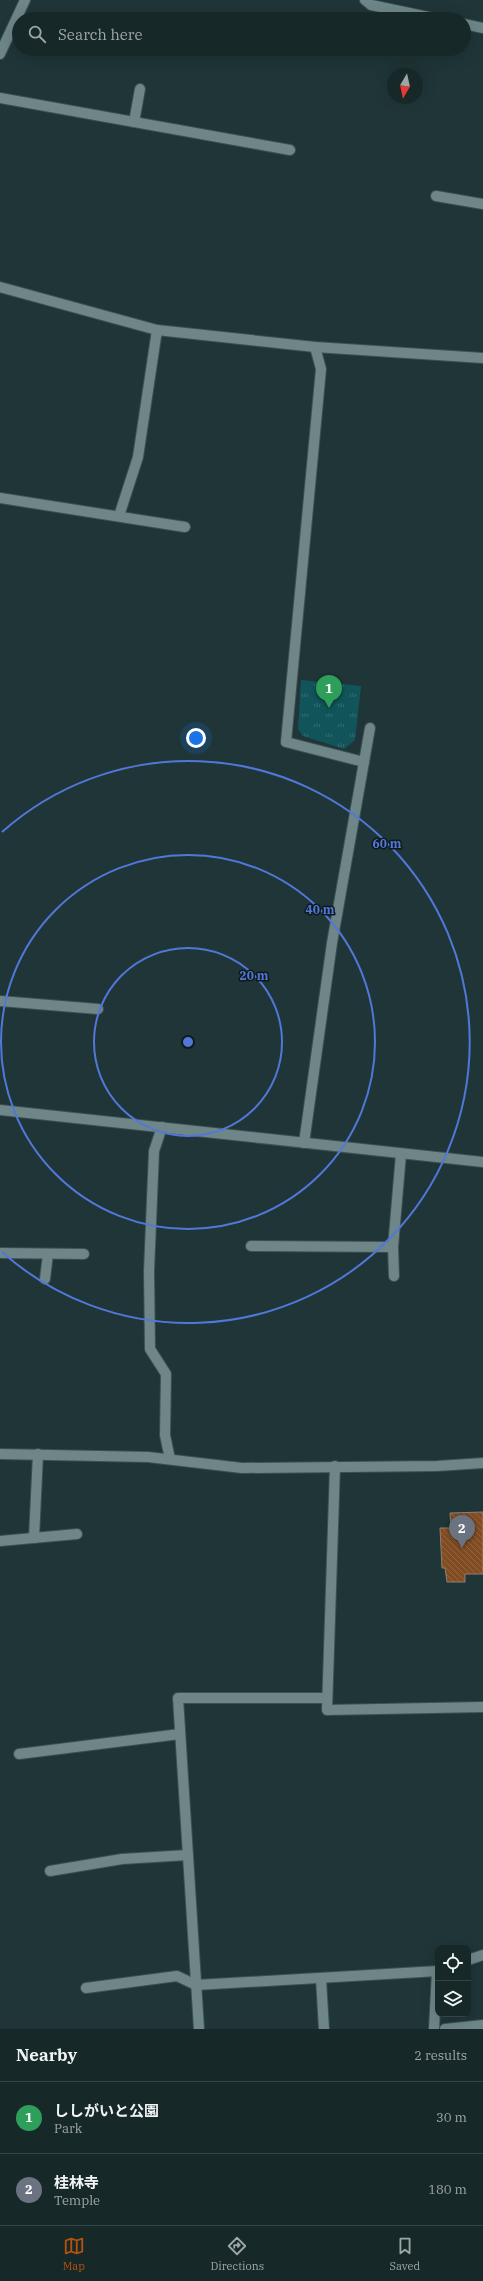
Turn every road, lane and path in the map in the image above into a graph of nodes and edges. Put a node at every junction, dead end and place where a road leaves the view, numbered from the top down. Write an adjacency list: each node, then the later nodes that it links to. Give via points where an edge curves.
1 (25, 0): 3 (street)
2 (365, 0): 4 (street, via 371,5)
3 (19, 12)
4 (404, 12)
5 (471, 25): 7 (street)
6 (12, 28): 8 (street)
7 (483, 28)
8 (0, 54)
9 (140, 89): 11 (street)
10 (0, 98): 11 (street)
11 (134, 122): 12 (street)
12 (290, 150)
13 (436, 196): 14 (street)
14 (483, 204)
15 (0, 287): 16 (street)
16 (157, 330): 17 (street); 20 (street, via 138,457)
17 (315, 347): 18 (street); 23 (street, via 321,369 286,742)
18 (483, 358)
19 (0, 498): 20 (street)
20 (119, 516): 21 (street)
21 (185, 527)
22 (370, 728): 23 (street)
23 (364, 762): 28 (street, via 332,943)
24 (0, 1001): 25 (street)
25 (98, 1009)
26 (0, 1110): 27 (street)
27 (162, 1127): 28 (street); 40 (street, via 154,1151 149,1271 150,1349 166,1374 165,1434)
28 (304, 1144): 29 (street)
29 (401, 1154): 30 (street); 32 (street)
30 (483, 1162)
31 (251, 1246): 32 (street)
32 (393, 1247): 36 (street)
33 (0, 1253): 34 (street)
34 (48, 1254): 35 (street); 37 (street)
35 (84, 1254)
36 (394, 1276)
37 (45, 1279)
38 (0, 1454): 39 (street)
39 (38, 1454): 40 (street, via 148,1456); 44 (street)
40 (170, 1459): 42 (street, via 242,1468)
41 (483, 1463): 42 (street, via 437,1466)
42 (335, 1466): 46 (street)
43 (77, 1534): 44 (street)
44 (34, 1538): 45 (street)
45 (0, 1541)
46 (326, 1698): 47 (street, via 327,1710); 48 (street, via 178,1698)
47 (483, 1707)
48 (180, 1734): 49 (street); 50 (street)
49 (19, 1754)
50 (188, 1855): 51 (street, via 122,1859); 57 (street)
51 (50, 1871)
52 (483, 1955): 53 (street)
53 (471, 1959)
54 (435, 1971): 55 (street)
55 (322, 1979): 57 (street); 61 (street)
56 (437, 1981): 62 (street)
57 (196, 1985): 58 (street, via 177,1976); 60 (street)
58 (86, 1988)
59 (483, 2025): 63 (street)
60 (199, 2029)
61 (324, 2029)
62 (434, 2029)
63 (445, 2029)

